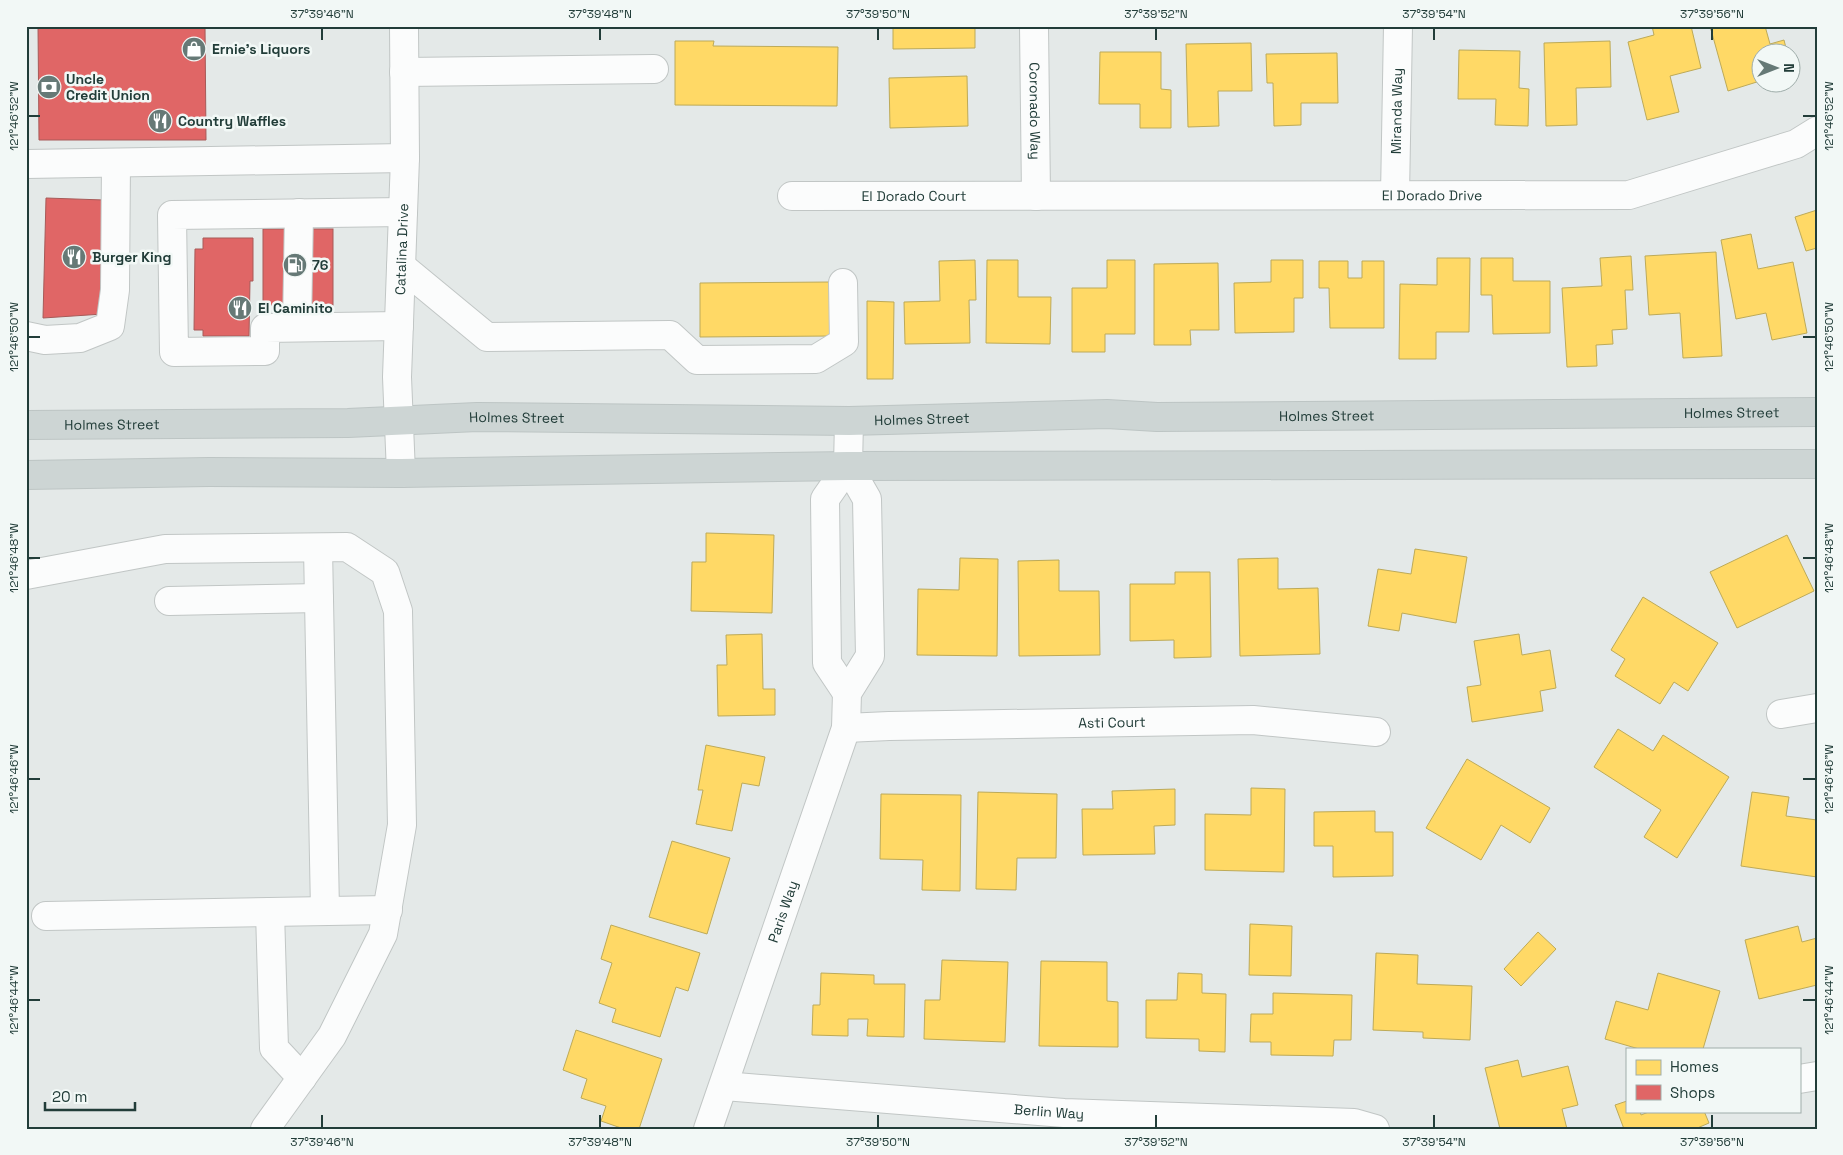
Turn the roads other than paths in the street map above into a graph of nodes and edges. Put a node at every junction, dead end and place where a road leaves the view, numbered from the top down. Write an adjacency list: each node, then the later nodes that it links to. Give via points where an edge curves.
1 (404, 26): 5 (street, Catalina Drive)
2 (1034, 26): 12 (street, Coronado Way)
3 (1398, 26): 10 (street, Miranda Way)
4 (654, 69): 5 (street)
5 (404, 72): 7 (street, Catalina Drive)
6 (1817, 131): 10 (street, El Dorado Drive, via 1796,144 1629,195)
7 (405, 158): 8 (street); 13 (street, Catalina Drive)
8 (116, 163): 9 (street); 19 (street, via 115,290 110,326 80,338 45,340)
9 (26, 164)
10 (1395, 195): 12 (street, El Dorado Drive)
11 (792, 196): 12 (street, El Dorado Court)
12 (1036, 196)
13 (403, 212): 14 (street); 15 (street, Catalina Drive)
14 (299, 213): 18 (street); 18 (street, via 172,215 174,352 265,351 265,328)
15 (401, 266): 16 (street, via 487,337 670,335 697,360 816,359 844,342); 17 (street, Catalina Drive)
16 (843, 283)
17 (399, 326): 18 (street); 21 (street, Catalina Drive)
18 (297, 327)
19 (26, 336)
20 (1817, 412): 22 (main road, Holmes Street, via 1167,417 1107,414)
21 (398, 421): 22 (main road, Holmes Street, via 487,417); 23 (main road, Holmes Street); 26 (street, Catalina Drive)
22 (850, 421): 25 (street)
23 (26, 425)
24 (1817, 464): 25 (main road)
25 (848, 466): 26 (main road); 32 (street, Paris Way, via 868,499 870,656); 32 (street, via 825,499 827,663)
26 (400, 472): 27 (main road)
27 (26, 475)
28 (318, 548): 29 (street, via 165,549); 30 (street); 37 (street, via 348,547 384,572 398,611 402,825)
29 (26, 575)
30 (320, 598): 31 (street); 38 (street)
31 (169, 601)
32 (848, 692): 35 (street, Paris Way)
33 (1817, 708): 34 (street)
34 (1781, 714)
35 (846, 728): 36 (street, Asti Court, via 1253,720); 44 (street, Paris Way)
36 (1376, 732)
37 (388, 910): 38 (street); 42 (street, via 383,934 332,1036)
38 (325, 911): 39 (street)
39 (270, 912): 40 (street); 42 (street, via 274,1048)
40 (46, 916)
41 (1817, 1076): 43 (street)
42 (302, 1078): 46 (street)
43 (1800, 1079)
44 (724, 1086): 45 (street, Berlin Way); 47 (street, Paris Way)
45 (1063, 1121): 48 (street, Berlin Way, via 1354,1123)
46 (265, 1129)
47 (708, 1129)
48 (1375, 1129)

